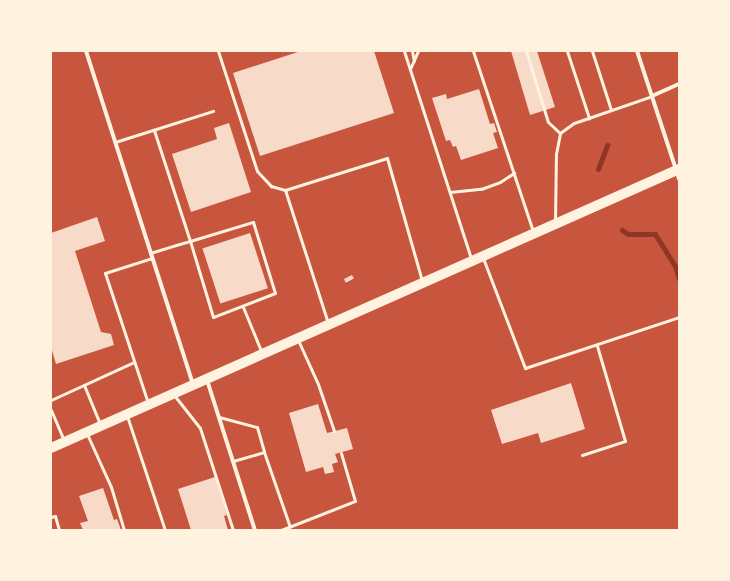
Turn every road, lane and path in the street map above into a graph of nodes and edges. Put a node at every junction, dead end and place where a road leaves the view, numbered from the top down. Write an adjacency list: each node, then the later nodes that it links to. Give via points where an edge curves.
1 (86, 51): 20 (street)
2 (218, 51): 23 (lane, via 257,172 271,186)
3 (404, 51): 12 (lane)
4 (412, 51): 11 (lane)
5 (418, 51): 11 (lane)
6 (473, 51): 22 (lane)
7 (526, 51): 19 (lane, via 548,122)
8 (567, 51): 17 (lane)
9 (592, 51): 15 (lane)
10 (636, 51): 14 (street)
11 (414, 61): 12 (lane)
12 (410, 70): 24 (lane)
13 (679, 84): 14 (street)
14 (652, 96): 15 (lane); 21 (street)
15 (611, 110): 17 (lane)
16 (213, 111): 18 (lane)
17 (589, 118): 19 (lane)
18 (154, 130): 20 (lane); 27 (lane)
19 (560, 133): 25 (lane, via 556,154)
20 (115, 142): 28 (street)
21 (678, 172): 25 (main road)
22 (514, 173): 24 (lane, via 481,189); 26 (lane)
23 (285, 190): 32 (lane, via 387,158); 35 (lane)
24 (450, 192): 31 (lane)
25 (555, 224): 26 (main road)
26 (534, 234): 29 (main road)
27 (190, 241): 28 (lane); 33 (lane, via 214,317); 33 (lane, via 253,222 276,293)
28 (150, 253): 30 (street)
29 (482, 256): 31 (main road); 37 (lane, via 525,368)
30 (152, 258): 39 (lane, via 105,273); 41 (street)
31 (472, 261): 32 (main road)
32 (423, 283): 35 (main road)
33 (242, 307): 38 (lane)
34 (679, 317): 37 (lane)
35 (329, 324): 36 (main road)
36 (296, 338): 38 (main road); 50 (lane, via 318,384)
37 (597, 346): 56 (lane, via 625,440)
38 (262, 354): 40 (main road)
39 (134, 362): 42 (lane); 45 (lane)
40 (207, 378): 41 (main road); 48 (street)
41 (193, 384): 43 (main road)
42 (84, 385): 44 (lane); 49 (lane)
43 (173, 393): 45 (main road); 63 (lane, via 200,428)
44 (51, 400)
45 (148, 404): 47 (main road)
46 (51, 410): 52 (lane)
47 (127, 414): 49 (main road); 62 (lane)
48 (219, 417): 54 (lane, via 257,427); 57 (street)
49 (100, 426): 51 (main road)
50 (334, 431)
51 (86, 432): 52 (main road); 61 (lane, via 111,487)
52 (64, 442): 53 (main road)
53 (51, 448)
54 (264, 452): 57 (lane); 59 (lane)
55 (341, 453): 59 (lane, via 355,501)
56 (582, 455)
57 (233, 461): 64 (street)
58 (51, 517): 60 (lane, via 55,516)
59 (290, 527): 65 (lane)
60 (59, 530)
61 (124, 530)
62 (165, 530)
63 (233, 530)
64 (255, 530)
65 (281, 530)

